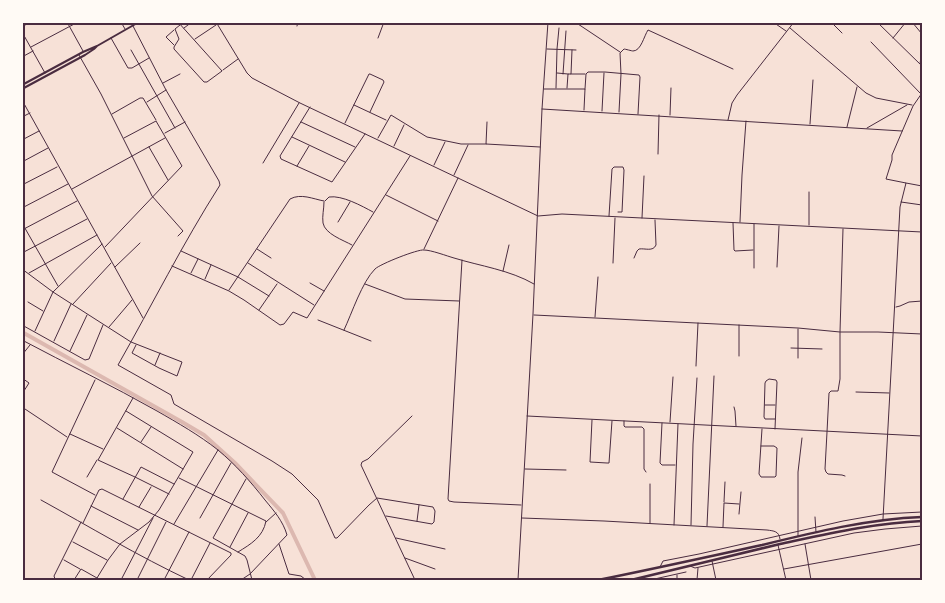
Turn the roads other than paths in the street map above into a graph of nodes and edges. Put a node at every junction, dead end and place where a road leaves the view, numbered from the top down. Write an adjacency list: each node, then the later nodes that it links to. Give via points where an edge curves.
1 (30, 22): 20 (street)
2 (68, 22): 23 (street)
3 (78, 22): 23 (street)
4 (121, 22): 28 (street)
5 (138, 22): 21 (main road)
6 (178, 22): 19 (street)
7 (192, 22): 24 (street)
8 (298, 22): 22 (street)
9 (384, 22): 35 (street)
10 (548, 22): 42 (street)
11 (574, 22): 50 (street)
12 (773, 22): 30 (street)
13 (794, 22): 26 (street)
14 (831, 22): 32 (street)
15 (877, 22): 36 (street)
16 (906, 22): 36 (street)
17 (912, 22): 33 (street)
18 (217, 23): 37 (street); 55 (street)
19 (180, 25): 24 (street); 27 (street)
20 (22, 26)
21 (133, 26): 28 (main road); 54 (street)
22 (297, 26)
23 (70, 27): 41 (street); 49 (street)
24 (183, 28): 37 (street)
25 (558, 28): 43 (street)
26 (790, 28): 30 (street); 73 (street)
27 (175, 29): 40 (street, via 179,39); 40 (street, via 166,37)
28 (125, 30): 34 (main road)
29 (566, 31): 45 (street)
30 (787, 31): 102 (street, via 737,95)
31 (22, 32): 41 (street)
32 (842, 33)
33 (922, 34)
34 (111, 38): 39 (main road); 58 (street, via 128,68)
35 (378, 38)
36 (893, 38): 57 (street)
37 (194, 40): 61 (street)
38 (870, 42): 81 (street)
39 (97, 46): 49 (main road); 53 (main road)
40 (175, 46): 61 (street, via 174,49 206,83)
41 (31, 48): 48 (street)
42 (546, 49): 43 (street); 77 (street)
43 (557, 49): 45 (street); 64 (street)
44 (131, 50): 58 (street)
45 (565, 50): 46 (street); 66 (street)
46 (572, 50): 47 (street); 67 (street)
47 (576, 50)
48 (33, 51): 52 (street); 63 (street)
49 (83, 52): 51 (main road)
50 (620, 53): 60 (street, via 624,49 636,51 649,30); 69 (street)
51 (79, 54): 53 (street); 63 (main road)
52 (22, 57)
53 (81, 57): 76 (main road); 96 (street)
54 (150, 58): 58 (street); 71 (street)
55 (239, 59): 61 (street); 85 (street, via 252,78)
56 (922, 59): 57 (street)
57 (919, 63): 59 (street)
58 (139, 64): 82 (street)
59 (922, 66)
60 (733, 69)
61 (222, 71)
62 (604, 72): 68 (street); 69 (street); 93 (street)
63 (44, 73): 72 (main road)
64 (556, 73): 66 (street); 74 (street)
65 (180, 74): 71 (street)
66 (563, 74): 67 (street)
67 (569, 74): 68 (street); 78 (street)
68 (586, 74): 79 (street)
69 (621, 74): 95 (street); 97 (street, via 640,77)
70 (813, 80): 110 (street)
71 (163, 83): 80 (street)
72 (22, 85)
73 (858, 86): 86 (street, via 872,97); 111 (street)
74 (556, 88): 77 (street); 78 (street)
75 (671, 88): 99 (street)
76 (22, 89)
77 (544, 89): 90 (street)
78 (567, 89): 79 (street)
79 (585, 89): 91 (street)
80 (166, 90): 82 (street); 105 (street)
81 (922, 94): 88 (street)
82 (157, 96): 84 (street); 112 (street)
83 (22, 100): 94 (street)
84 (146, 102): 96 (street, via 140,98); 103 (street)
85 (300, 102): 89 (street); 136 (street)
86 (908, 104): 88 (street); 113 (street)
87 (354, 105): 92 (street); 92 (street, via 369,74 372,74 384,83); 108 (street)
88 (913, 106): 115 (street)
89 (310, 107): 106 (street); 108 (street)
90 (542, 109): 91 (street); 130 (street)
91 (584, 111): 93 (street)
92 (370, 112): 101 (street)
93 (602, 112): 95 (street)
94 (30, 113): 100 (street); 114 (street)
95 (619, 113): 97 (street)
96 (112, 114): 120 (street)
97 (638, 114): 98 (street)
98 (659, 115): 99 (street); 132 (street)
99 (670, 116): 102 (street)
100 (22, 117)
101 (387, 120): 109 (street, via 392,115); 121 (street)
102 (728, 120): 104 (street)
103 (156, 121): 116 (street); 120 (street)
104 (746, 121): 110 (street); 171 (street)
105 (185, 122): 112 (street); 193 (street, via 220,185)
106 (301, 122): 119 (street); 131 (street)
107 (487, 122): 125 (street)
108 (345, 123): 117 (street)
109 (405, 124): 123 (street, via 427,138); 129 (street)
110 (810, 125): 111 (street)
111 (847, 127): 113 (street)
112 (174, 128): 116 (street)
113 (866, 128): 115 (street)
114 (39, 131): 122 (street); 128 (street)
115 (903, 131): 145 (street, via 886,179)
116 (164, 133): 118 (street)
117 (365, 133): 121 (street); 131 (street)
118 (166, 137): 127 (street); 144 (street, via 182,166)
119 (292, 137): 126 (street); 139 (street, via 280,157)
120 (124, 138): 133 (street)
121 (378, 139): 129 (street)
122 (22, 140)
123 (445, 141): 124 (street); 140 (street)
124 (468, 144): 125 (street); 141 (street)
125 (486, 144): 130 (street)
126 (310, 145): 137 (street); 139 (street)
127 (149, 146): 133 (street); 144 (street)
128 (48, 147): 135 (street); 138 (street)
129 (394, 147): 134 (street)
130 (541, 147): 161 (street)
131 (356, 148): 137 (street)
132 (658, 154)
133 (133, 155): 149 (street); 152 (street)
134 (411, 156): 140 (street); 151 (street)
135 (22, 162)
136 (263, 163)
137 (346, 163): 139 (street, via 332,182)
138 (59, 166): 146 (street); 147 (street)
139 (296, 166)
140 (434, 166): 141 (street)
141 (453, 175): 143 (street)
142 (644, 176): 165 (street)
143 (458, 178): 161 (street); 167 (street)
144 (168, 180): 152 (street)
145 (906, 183): 148 (street); 156 (street)
146 (68, 184): 149 (street); 158 (street)
147 (22, 185)
148 (922, 186)
149 (71, 189): 153 (street)
150 (809, 192): 174 (street)
151 (385, 194): 159 (street); 167 (street)
152 (152, 196): 179 (street); 189 (street)
153 (78, 201): 164 (street); 176 (street)
154 (324, 202): 155 (street, via 333,196); 188 (street, via 325,228); 190 (street, via 302,196 292,198)
155 (350, 202): 159 (street); 168 (street)
156 (901, 202): 157 (street); 178 (street)
157 (922, 205)
158 (22, 208)
159 (374, 212): 188 (street)
160 (618, 212): 162 (street, via 622,212 624,170 614,167)
161 (538, 216): 162 (street); 218 (street)
162 (609, 217): 163 (street)
163 (616, 217): 165 (street); 201 (street)
164 (88, 218): 181 (street); 187 (street)
165 (642, 218): 166 (street)
166 (655, 219): 170 (street); 196 (street, via 655,247 639,249)
167 (438, 221): 191 (street)
168 (338, 222)
169 (22, 223): 176 (street)
170 (733, 223): 171 (street); 192 (street, via 734,250)
171 (740, 223): 172 (street)
172 (754, 224): 173 (street); 192 (street)
173 (779, 225): 174 (street); 206 (street)
174 (809, 226): 175 (street)
175 (844, 228): 178 (street); 246 (street)
176 (26, 229): 177 (street); 187 (street)
177 (22, 230)
178 (899, 230): 180 (street); 230 (street)
179 (182, 231): 182 (street); 183 (street)
180 (922, 232)
181 (97, 235): 185 (street); 202 (street)
182 (186, 235)
183 (178, 236)
184 (140, 243): 205 (street)
185 (102, 244): 189 (street); 219 (street)
186 (509, 245): 209 (street)
187 (36, 246): 194 (street); 202 (street)
188 (352, 246): 221 (street)
189 (104, 248): 199 (street)
190 (257, 249): 195 (street); 200 (street)
191 (424, 250): 198 (street); 217 (street, via 379,266)
192 (753, 250): 207 (street)
193 (180, 251): 197 (street); 204 (street)
194 (22, 253)
195 (271, 258)
196 (634, 258)
197 (198, 259): 203 (street); 211 (street)
198 (462, 260): 209 (street); 225 (street)
199 (112, 262): 205 (street); 228 (street)
200 (247, 263): 212 (street); 215 (street)
201 (613, 263)
202 (45, 264): 210 (street); 219 (street)
203 (211, 265): 212 (street); 214 (street)
204 (172, 266): 211 (street); 236 (street)
205 (114, 267): 224 (street)
206 (778, 267)
207 (754, 268)
208 (22, 269): 210 (street)
209 (503, 272): 218 (street)
210 (28, 273): 222 (street)
211 (191, 274): 214 (street)
212 (238, 277): 220 (street); 223 (street)
213 (598, 277): 235 (street)
214 (204, 280): 220 (street)
215 (278, 283): 223 (street); 229 (street)
216 (310, 283): 221 (street)
217 (365, 284): 225 (street, via 405,298); 244 (street)
218 (534, 284): 234 (street)
219 (58, 287): 222 (street)
220 (229, 291): 231 (street)
221 (324, 291): 229 (street)
222 (53, 292): 228 (street); 232 (street)
223 (269, 296): 231 (street)
224 (132, 300): 236 (street); 242 (street)
225 (459, 301): 333 (street, via 448,500)
226 (922, 301): 230 (street)
227 (28, 302): 232 (street)
228 (72, 304): 233 (street); 251 (street)
229 (315, 305): 231 (street, via 307,318 294,312 282,325)
230 (895, 307): 247 (street)
231 (259, 310)
232 (44, 312): 245 (street)
233 (87, 314): 239 (street); 258 (street)
234 (533, 314): 235 (street); 280 (street)
235 (595, 318): 238 (street)
236 (143, 319): 252 (street)
237 (318, 320): 244 (street)
238 (698, 323): 241 (street); 264 (street)
239 (103, 324): 242 (street); 258 (street, via 89,359)
240 (22, 325): 245 (street)
241 (740, 325): 243 (street); 261 (street)
242 (108, 327): 252 (street)
243 (798, 328): 246 (street); 256 (street)
244 (344, 330): 250 (street)
245 (34, 331): 251 (street)
246 (840, 332): 247 (street); 295 (street, via 840,379 838,391 830,393)
247 (893, 333): 248 (street); 271 (street)
248 (922, 334)
249 (22, 340): 253 (street)
250 (371, 341)
251 (54, 342): 258 (street)
252 (131, 342): 254 (street); 326 (street, via 118,365 171,395 174,404 292,474 319,502 334,538)
253 (30, 344): 260 (street); 268 (street)
254 (136, 345): 259 (street); 263 (street, via 132,353)
255 (791, 348): 256 (street)
256 (798, 348): 257 (street); 262 (street)
257 (822, 349)
258 (70, 351)
259 (160, 353): 263 (street); 263 (street, via 182,362 177,376)
260 (22, 355)
261 (739, 356)
262 (798, 358)
263 (155, 366)
264 (696, 366)
265 (714, 376): 289 (street)
266 (673, 377): 286 (street)
267 (22, 378): 272 (street, via 29,383)
268 (95, 378): 273 (street); 296 (street)
269 (697, 378): 288 (street)
270 (856, 392): 271 (street)
271 (890, 393): 297 (street)
272 (22, 394)
273 (134, 397): 278 (street); 304 (street)
274 (764, 405): 275 (street); 275 (street, via 765,383 769,379 777,381); 282 (street, via 764,418)
275 (776, 405): 282 (street)
276 (22, 407): 299 (street)
277 (734, 407): 291 (street)
278 (126, 411): 290 (street); 292 (street)
279 (412, 416): 326 (street, via 361,464)
280 (527, 416): 281 (street); 309 (street)
281 (592, 419): 283 (street); 283 (street, via 590,462 607,464)
282 (775, 419): 294 (street)
283 (612, 420): 284 (street)
284 (624, 421): 285 (street); 311 (street, via 625,427 644,429)
285 (662, 423): 286 (street); 307 (street, via 660,463)
286 (670, 423): 287 (street)
287 (678, 424): 288 (street); 307 (street)
288 (695, 425): 289 (street); 358 (street)
289 (712, 425): 291 (street); 361 (street)
290 (151, 426): 301 (street); 308 (street, via 193,452)
291 (736, 426): 293 (street)
292 (116, 428): 301 (street); 303 (street)
293 (762, 428): 294 (street); 302 (street)
294 (775, 429): 295 (street)
295 (826, 432): 297 (street); 312 (street, via 826,472)
296 (69, 434): 299 (street); 303 (street)
297 (888, 435): 298 (street); 340 (street)
298 (922, 436)
299 (67, 438): 325 (street, via 52,472)
300 (802, 438): 367 (street)
301 (141, 442): 308 (street)
302 (761, 446): 302 (street, via 760,476 775,477 776,448)
303 (104, 449): 305 (street)
304 (218, 450): 306 (street); 321 (street)
305 (98, 460): 313 (street); 314 (street)
306 (231, 463): 316 (street); 324 (street)
307 (676, 466): 357 (street)
308 (183, 469): 315 (street)
309 (524, 469): 310 (street); 333 (street)
310 (566, 470)
311 (646, 472)
312 (845, 476)
313 (135, 477): 318 (street, via 143,467); 320 (street); 327 (street)
314 (87, 478)
315 (178, 478): 318 (street); 321 (street)
316 (247, 479): 330 (street); 336 (street)
317 (725, 482): 329 (street)
318 (174, 484): 323 (street)
319 (650, 484): 355 (street)
320 (152, 486): 323 (street); 335 (street)
321 (196, 487): 324 (street); 354 (street)
322 (741, 492): 332 (street)
323 (168, 494): 341 (street)
324 (213, 495): 330 (street); 345 (street)
325 (96, 496): 327 (street, via 102,489); 334 (street)
326 (377, 498): 331 (street); 342 (street)
327 (123, 499): 335 (street)
328 (40, 500): 351 (street)
329 (724, 503): 332 (street); 362 (street)
330 (232, 504): 338 (street); 382 (street, via 213,538)
331 (420, 504): 352 (street); 352 (street, via 434,508 434,522)
332 (739, 504): 339 (street)
333 (522, 505): 346 (street)
334 (90, 506): 351 (street); 365 (street)
335 (139, 508): 341 (street)
336 (276, 512): 353 (street); 378 (street, via 287,535)
337 (922, 512): 340 (street)
338 (248, 513): 353 (street); 382 (street)
339 (739, 514)
340 (883, 514): 347 (street); 349 (street)
341 (155, 516): 348 (street); 365 (street); 386 (street)
342 (386, 516): 352 (street); 372 (street)
343 (815, 517): 363 (street)
344 (922, 517): 347 (highway)
345 (200, 518)
346 (521, 518): 355 (street); 417 (street)
347 (883, 520): 359 (highway)
348 (167, 521): 354 (street); 390 (street)
349 (843, 521): 356 (street); 359 (street)
350 (922, 521): 371 (highway, via 863,527)
351 (82, 522): 374 (street); 377 (street)
352 (416, 522)
353 (266, 523): 385 (street, via 259,538)
354 (174, 524): 366 (street)
355 (650, 524): 357 (street)
356 (831, 524): 363 (street); 364 (street)
357 (674, 525): 358 (street)
358 (691, 526): 361 (street)
359 (844, 526): 364 (highway)
360 (922, 526): 376 (street, via 870,530)
361 (707, 527): 362 (street)
362 (723, 528): 369 (street, via 775,531)
363 (815, 528): 367 (street); 368 (street)
364 (832, 529): 368 (highway)
365 (138, 530): 377 (street)
366 (189, 532): 375 (street); 400 (street)
367 (797, 532): 369 (street); 370 (street)
368 (816, 532): 370 (highway)
369 (780, 536): 373 (street); 396 (street, via 662,561)
370 (798, 536): 373 (highway)
371 (815, 537): 376 (street); 381 (highway)
372 (396, 538): 383 (street); 387 (street)
373 (780, 540): 396 (highway)
374 (72, 541): 388 (street); 389 (street)
375 (210, 542): 411 (street); 412 (street, via 232,554)
376 (816, 542): 379 (street)
377 (120, 544): 386 (street); 389 (street)
378 (278, 544): 402 (street); 415 (street, via 289,574)
379 (805, 544): 384 (street); 393 (street)
380 (922, 544): 393 (street)
381 (778, 545): 384 (street); 391 (highway)
382 (229, 547): 385 (street)
383 (445, 549)
384 (779, 550): 392 (street); 399 (street)
385 (238, 552): 402 (street, via 246,558)
386 (134, 553): 390 (street); 408 (street)
387 (405, 558): 398 (street); 416 (street)
388 (63, 560): 397 (street); 405 (street, via 54,576)
389 (108, 560): 404 (street)
390 (147, 560): 400 (street); 409 (street)
391 (712, 560): 392 (street); 394 (highway)
392 (713, 564): 395 (street); 424 (street)
393 (808, 564): 399 (street); 426 (street)
394 (690, 566): 395 (street); 420 (highway)
395 (698, 567): 423 (street)
396 (660, 568): 419 (highway)
397 (81, 569): 404 (street); 406 (street)
398 (435, 569)
399 (784, 569): 425 (street)
400 (169, 571): 410 (street); 411 (street)
401 (686, 572): 403 (street)
402 (251, 573): 413 (street); 414 (street)
403 (677, 574): 421 (street); 422 (street)
404 (96, 579): 407 (street)
405 (58, 580)
406 (74, 580)
407 (103, 580)
408 (121, 580)
409 (137, 580)
410 (164, 580)
411 (190, 580)
412 (207, 580)
413 (241, 580)
414 (252, 580)
415 (306, 580)
416 (415, 580)
417 (518, 580)
418 (598, 580): 419 (highway)
419 (607, 580)
420 (631, 580)
421 (650, 580)
422 (677, 580)
423 (697, 580)
424 (716, 580)
425 (786, 580)
426 (811, 580)

